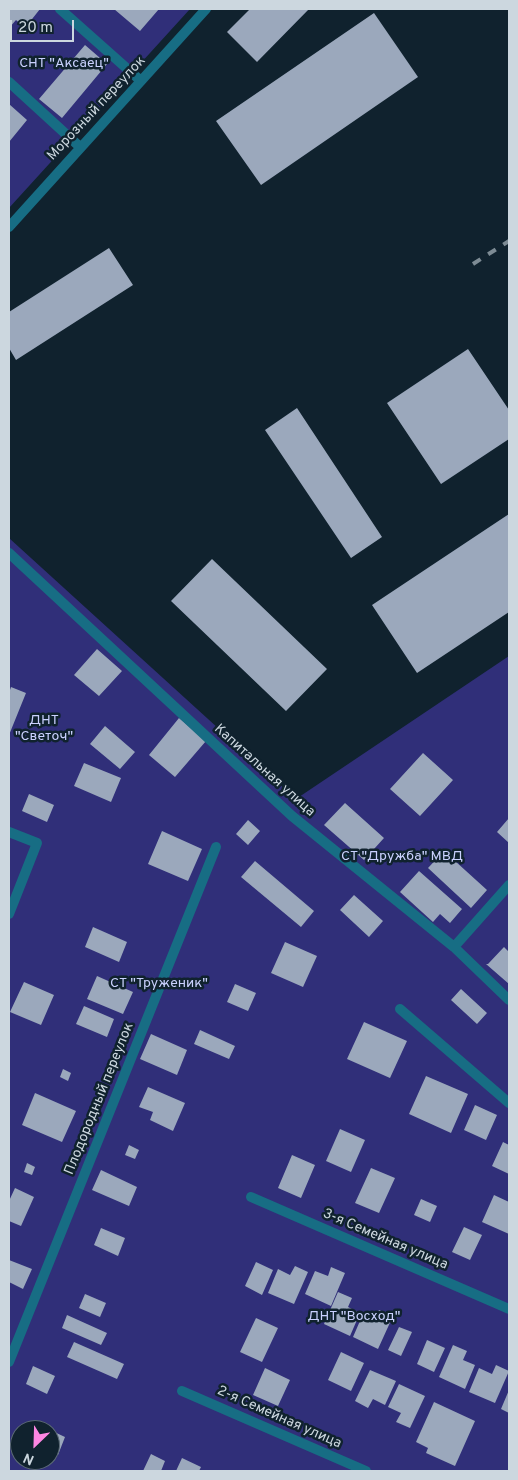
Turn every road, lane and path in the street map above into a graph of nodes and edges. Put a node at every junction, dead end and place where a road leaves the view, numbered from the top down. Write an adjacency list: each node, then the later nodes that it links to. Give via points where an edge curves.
1 (60, 9): 4 (street)
2 (206, 9): 4 (street, Морозный переулок)
3 (9, 82): 5 (street)
4 (141, 82): 5 (street, Морозный переулок)
5 (80, 147): 6 (street, Морозный переулок)
6 (9, 228)
7 (9, 553): 12 (street, Капитальная улица, via 292,816)
8 (9, 832): 11 (street, via 37,843)
9 (216, 847): 18 (street, Плодородный переулок)
10 (509, 885): 12 (street)
11 (9, 914)
12 (454, 947): 13 (street, Капитальная улица)
13 (509, 1000)
14 (400, 1009): 15 (street)
15 (509, 1103)
16 (250, 1197): 17 (street, 3-я Семейная улица)
17 (509, 1309)
18 (9, 1362)
19 (182, 1391): 20 (street, 2-я Семейная улица)
20 (366, 1471)

